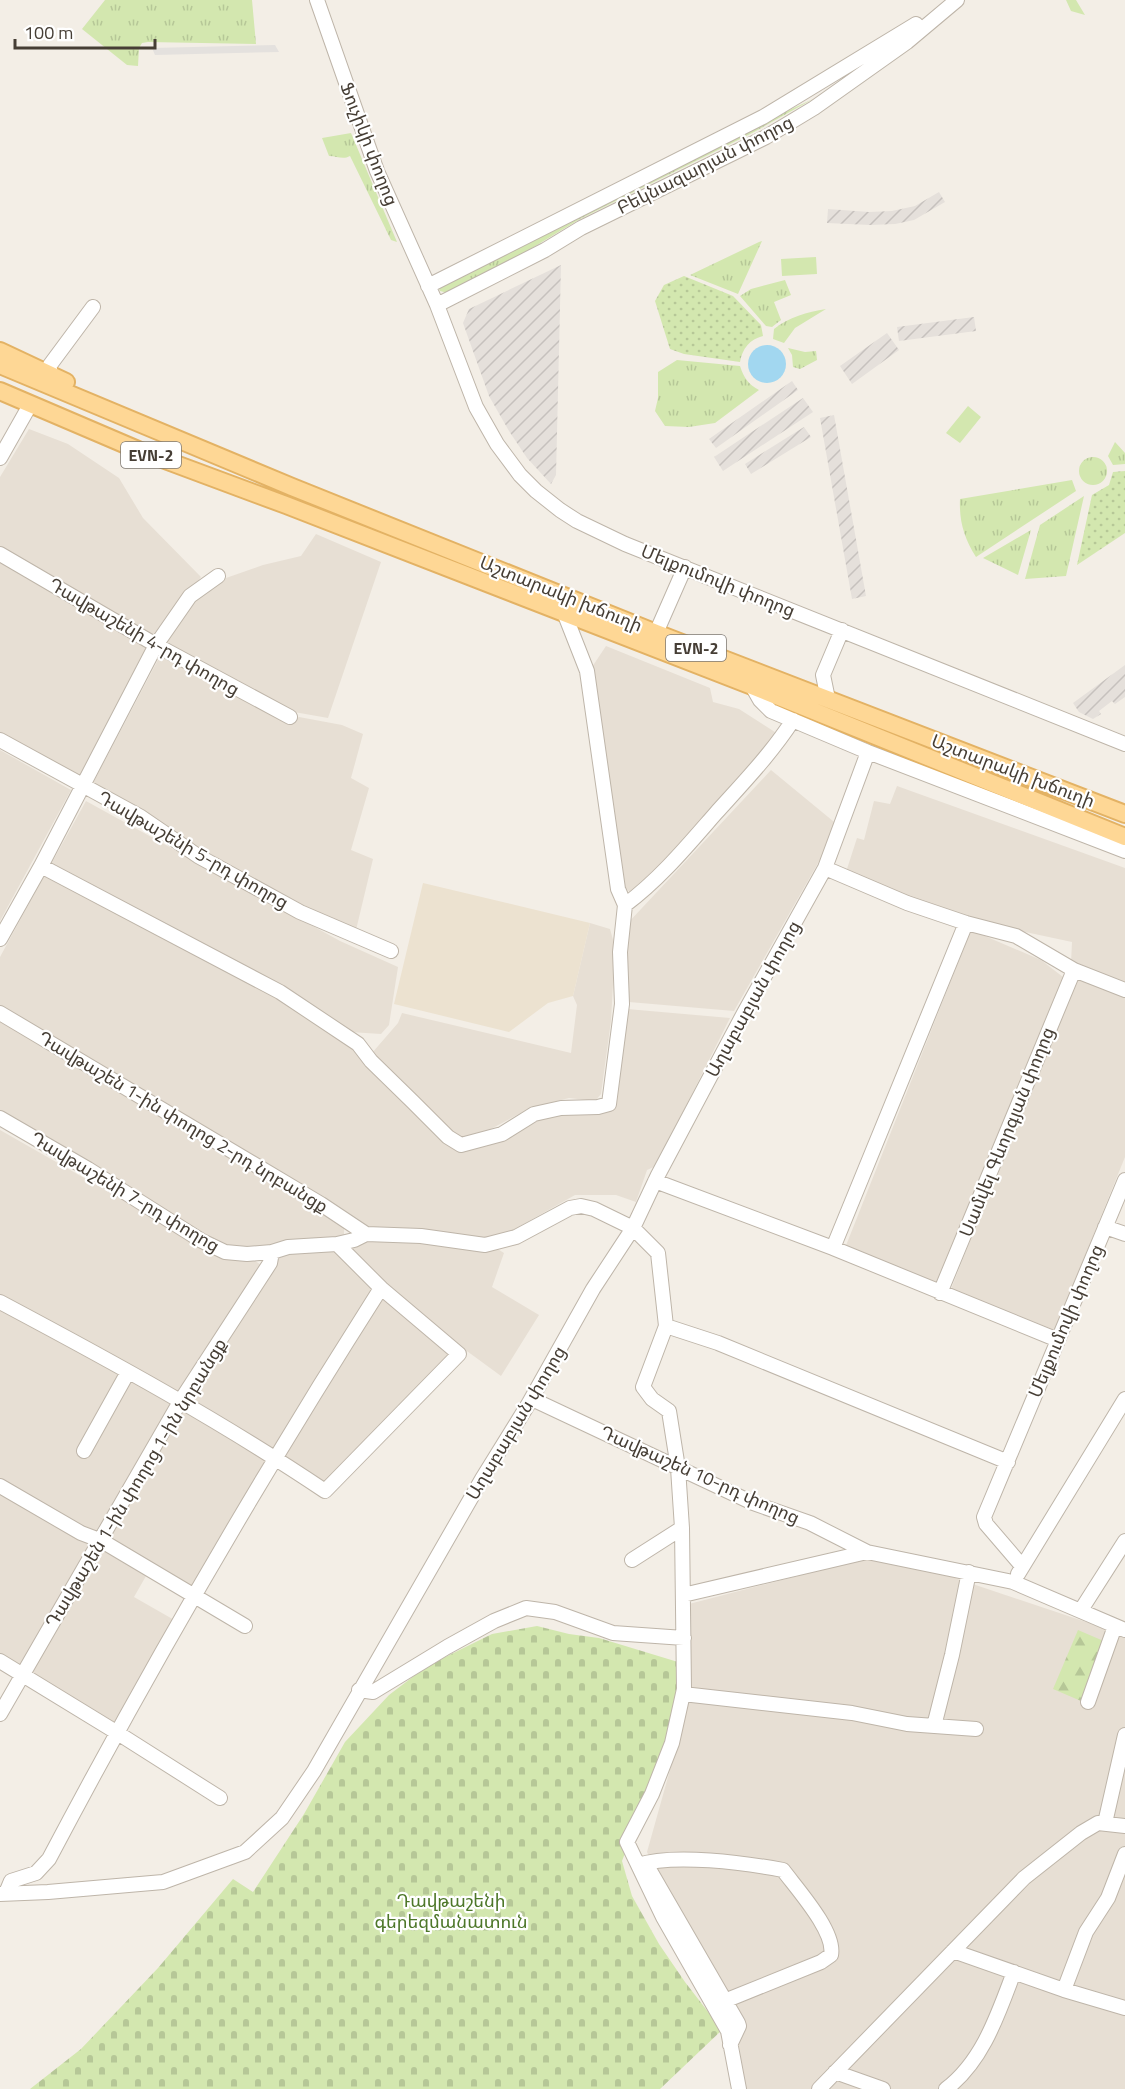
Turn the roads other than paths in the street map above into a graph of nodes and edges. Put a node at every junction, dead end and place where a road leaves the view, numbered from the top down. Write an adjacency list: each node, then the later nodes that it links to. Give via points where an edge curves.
1 (317, 0): 4 (street, Ֆուչիկի փողոց, via 377,171)
2 (949, 0): 4 (street, Բեկնազարյան փողոց, via 903,33 763,117)
3 (957, 0): 5 (street, Բեկնազարյան փողոց, via 907,42 814,108)
4 (428, 285): 5 (street, Մելքումովի փողոց)
5 (437, 305): 17 (street, Մելքումովի փողոց, via 476,407 520,475 577,521)
6 (93, 307): 9 (street, via 50,365)
7 (0, 351): 9 (main road)
8 (0, 365): 12 (main road, Աշտարակի խճուղի / EVN-2)
9 (50, 374): 12 (main road)
10 (0, 393): 11 (main road, Աշտարակի խճուղի)
11 (24, 403): 13 (street); 15 (main road, Աշտարակի խճուղի / EVN-2)
12 (149, 426): 14 (main road, Աշտարակի խճուղի / EVN-2)
13 (0, 458)
14 (292, 487): 15 (main road); 21 (main road, Աշտարակի խճուղի / EVN-2)
15 (286, 505): 19 (main road, Աշտարակի խճուղի / EVN-2)
16 (0, 554): 22 (street, Դավթաշենի 4-րդ փողոց)
17 (685, 567): 20 (street, Մելքումովի փողոց); 21 (street)
18 (218, 576): 22 (street, via 190,596)
19 (565, 615): 23 (main road, Աշտարակի խճուղի / EVN-2); 38 (street, via 587,671 618,889)
20 (842, 630): 24 (street, via 824,675); 28 (street, Մելքումովի փողոց)
21 (656, 633): 24 (main road, Աշտարակի խճուղի / EVN-2)
22 (156, 645): 25 (street, Դավթաշենի 4-րդ փողոց); 30 (street)
23 (752, 686): 26 (street, via 771,711); 33 (main road, Աշտարակի խճուղի / EVN-2)
24 (828, 699): 31 (main road, Աշտարակի խճուղի / EVN-2)
25 (290, 717)
26 (793, 720): 29 (street); 38 (street, via 776,745 684,849)
27 (0, 740): 30 (street, Դավթաշենի 5-րդ փողոց)
28 (1125, 744)
29 (868, 752): 35 (street); 37 (street, Աղաբաբյան փողոց)
30 (82, 786): 36 (street); 41 (street, Դավթաշենի 5-րդ փողոց, via 300,912)
31 (1101, 805): 32 (main road, Աշտարակի խճուղի / EVN-2); 33 (main road)
32 (1125, 814)
33 (1093, 824): 34 (main road, Աշտարակի խճուղի / EVN-2)
34 (1125, 837)
35 (1125, 851)
36 (41, 866): 38 (street, via 279,992 358,1044 448,1137 461,1145 502,1134 534,1114 609,1104 622,1004 620,952); 40 (street)
37 (825, 868): 39 (street); 47 (street, Աղաբաբյան փողոց)
38 (626, 905)
39 (966, 923): 42 (street, via 1016,936); 53 (street)
40 (1, 933)
41 (391, 951)
42 (1074, 970): 43 (street); 56 (street, Սամվել Գևորգյան փողոց)
43 (1125, 990)
44 (0, 1013): 50 (street, Դավթաշեն 1-ին փողոց 2-րդ նրբանցք)
45 (0, 1118): 54 (street, Դավթաշենի 7-րդ փողոց, via 202,1241 225,1252)
46 (1125, 1180): 48 (street, Մելքումովի փողոց)
47 (655, 1181): 49 (street, Աղաբաբյան փողոց); 53 (street)
48 (1105, 1227): 51 (street); 59 (street, Մելքումովի փողոց)
49 (633, 1228): 50 (street, Դավթաշենի 7-րդ փողոց, via 581,1206 516,1237 485,1245 421,1236); 58 (street, Դավթաշենի 7-րդ փողոց, via 658,1252); 61 (street, Աղաբաբյան փողոց, via 593,1289)
50 (366, 1234): 52 (street, Դավթաշենի 7-րդ փողոց)
51 (1125, 1234)
52 (337, 1244): 54 (street, Դավթաշենի 7-րդ փողոց, via 288,1247); 55 (street)
53 (833, 1248): 56 (street)
54 (272, 1252): 63 (street, Դավթաշեն 1-ին փողոց 1-ին նրբանցք, via 270,1263)
55 (381, 1288): 65 (street); 65 (street, via 459,1354 325,1491)
56 (940, 1293): 59 (street)
57 (0, 1302): 60 (street)
58 (666, 1326): 66 (street, via 718,1343); 67 (street, via 643,1387 669,1411)
59 (1058, 1340): 66 (street, Մելքումովի փողոց)
60 (128, 1372): 63 (street); 64 (street)
61 (532, 1399): 67 (street, Դավթաշեն 10-րդ փողոց); 85 (street, Աղաբաբյան փողոց)
62 (1125, 1399): 74 (street)
63 (181, 1400): 65 (street); 70 (street, Դավթաշեն 1-ին փողոց 1-ին նրբանցք)
64 (84, 1451)
65 (275, 1457): 78 (street)
66 (1008, 1462): 74 (street, Մելքումովի փողոց, via 984,1517)
67 (678, 1468): 69 (street); 72 (street, Դավթաշեն 10-րդ փողոց, via 753,1503 810,1523)
68 (0, 1486): 70 (street, via 81,1533)
69 (682, 1528): 73 (street); 77 (street)
70 (102, 1540): 78 (street); 84 (street, Դավթաշեն 1-ին փողոց 1-ին նրբանցք)
71 (1125, 1541): 79 (street)
72 (867, 1552): 75 (street); 77 (street)
73 (632, 1560)
74 (1022, 1566): 76 (street)
75 (969, 1572): 76 (street); 89 (street)
76 (1013, 1582): 79 (street)
77 (683, 1595): 82 (street)
78 (196, 1596): 80 (street); 91 (street)
79 (1081, 1610): 81 (street)
80 (245, 1626)
81 (1120, 1628): 87 (street)
82 (684, 1638): 85 (street, via 613,1633 555,1612 526,1608 494,1621 373,1692); 86 (street)
83 (0, 1661): 84 (street)
84 (23, 1674): 88 (street, Դավթաշեն 1-ին փողոց 1-ին նրբանցք); 91 (street)
85 (359, 1690): 100 (street, Աղաբաբյան փողոց, via 314,1771 282,1818 245,1852 163,1882)
86 (682, 1694): 89 (street); 97 (street, via 672,1743 627,1842)
87 (1088, 1702)
88 (0, 1714)
89 (934, 1726): 90 (street)
90 (976, 1729)
91 (116, 1732): 93 (street); 100 (street, via 49,1859 36,1873 12,1881)
92 (1125, 1735): 94 (street)
93 (220, 1798)
94 (1105, 1823): 95 (street); 101 (street, via 1081,1833 1024,1878)
95 (1125, 1826)
96 (1125, 1854): 98 (street)
97 (641, 1864): 104 (street); 104 (street, via 660,1859 754,1864 783,1870 823,1925 830,1938 831,1955); 106 (street, via 663,1917 728,2031)
98 (1117, 1876): 99 (street); 103 (street, via 1086,1932)
99 (1125, 1890)
100 (3, 1893)
101 (953, 1951): 102 (street); 107 (street)
102 (1014, 1972): 103 (street); 111 (street, via 992,2031 961,2078)
103 (1064, 1989): 105 (street)
104 (726, 2000): 106 (street, via 739,2026)
105 (1125, 2008)
106 (730, 2045): 108 (street)
107 (835, 2072): 109 (street); 110 (street)
108 (739, 2089)
109 (819, 2089)
110 (883, 2089)
111 (946, 2089)

